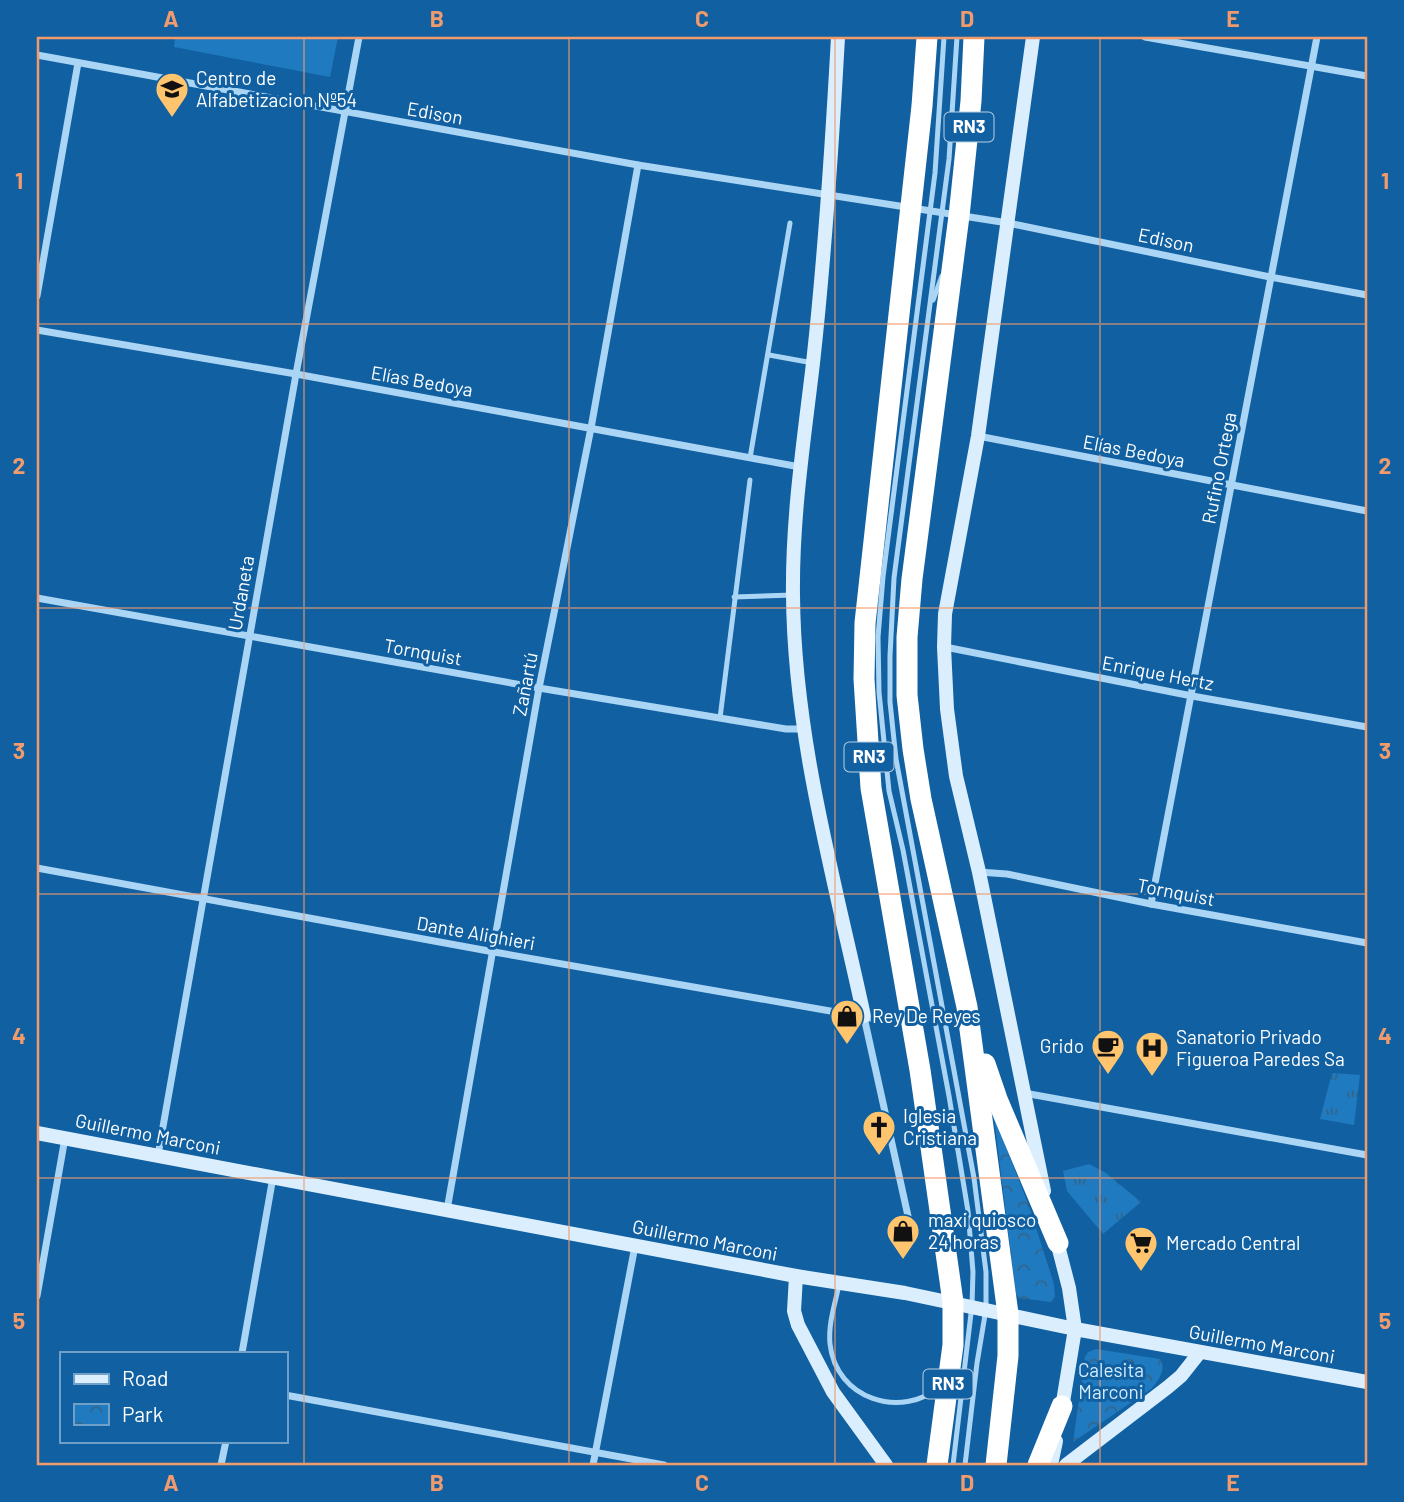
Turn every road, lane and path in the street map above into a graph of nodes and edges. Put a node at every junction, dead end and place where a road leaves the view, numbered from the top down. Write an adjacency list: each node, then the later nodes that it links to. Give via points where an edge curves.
1 (359, 37): 14 (street, Urdaneta)
2 (838, 37): 16 (street)
3 (927, 37): 17 (highway, RN3)
4 (944, 37): 17 (lane, via 934,173)
5 (957, 37): 18 (lane)
6 (974, 37): 18 (highway, RN3, via 971,101)
7 (1033, 37): 20 (street)
8 (1145, 37): 12 (street)
9 (1317, 37): 12 (street, Rufino Ortega)
10 (37, 55): 11 (street, Edison)
11 (78, 63): 14 (street, Edison); 24 (street)
12 (1312, 65): 13 (street); 22 (street, Rufino Ortega)
13 (1367, 76)
14 (345, 113): 15 (street, Edison); 29 (street, Urdaneta)
15 (638, 165): 16 (street, Edison); 30 (street, Zañartú)
16 (830, 194): 17 (street, Edison); 28 (street)
17 (919, 209): 18 (street, Edison); 55 (highway, RN3, via 865,623 864,679 871,788); 69 (lane, via 878,637 879,692 889,791 968,1211 973,1272)
18 (950, 215): 20 (street, Edison); 21 (highway, RN3); 25 (lane)
19 (790, 223): 27 (lane)
20 (1008, 223): 22 (street, Edison); 31 (street)
21 (954, 243): 25 (lane); 53 (highway, RN3, via 912,579 907,695 921,799)
22 (1270, 277): 23 (street, Edison); 35 (street, Rufino Ortega)
23 (1367, 295)
24 (37, 296)
25 (930, 309): 69 (lane, via 894,578 890,702 896,759 974,1178 986,1272)
26 (37, 330): 29 (street, Elías Bedoya)
27 (769, 355): 28 (lane); 32 (lane)
28 (813, 363): 33 (street)
29 (296, 374): 30 (street, Elías Bedoya); 40 (street, Urdaneta)
30 (591, 428): 32 (street, Elías Bedoya); 42 (street, Zañartú)
31 (978, 436): 35 (street, Elías Bedoya); 41 (street, via 949,589)
32 (750, 458): 33 (street, Elías Bedoya)
33 (800, 467): 37 (street)
34 (750, 481): 38 (lane)
35 (1232, 486): 36 (street, Elías Bedoya); 43 (street, Rufino Ortega)
36 (1367, 511)
37 (793, 595): 38 (lane); 46 (street)
38 (734, 597): 44 (lane)
39 (37, 598): 40 (street, Tornquist)
40 (249, 638): 42 (street, Tornquist); 49 (street, Urdaneta)
41 (944, 646): 43 (street, Enrique Hertz); 48 (street, via 950,746)
42 (539, 688): 44 (street, Tornquist); 52 (street, Zañartú)
43 (1192, 696): 45 (street, Enrique Hertz); 50 (street, Rufino Ortega)
44 (720, 719): 46 (street, Tornquist)
45 (1367, 727)
46 (804, 729): 54 (street)
47 (37, 868): 49 (street, Dante Alighieri)
48 (979, 872): 50 (street, Tornquist); 56 (street)
49 (202, 900): 52 (street, Dante Alighieri); 59 (street, Urdaneta)
50 (1151, 904): 51 (street, Tornquist)
51 (1367, 943)
52 (494, 952): 54 (street, Dante Alighieri); 62 (street, Zañartú)
53 (967, 1007): 64 (highway, via 997,1099); 70 (highway, RN3)
54 (864, 1016): 55 (street, Dante Alighieri); 63 (street)
55 (911, 1021): 69 (highway, RN3)
56 (1024, 1093): 60 (street); 64 (street)
57 (37, 1133): 58 (street, Guillermo Marconi)
58 (65, 1138): 59 (street, Guillermo Marconi); 68 (street)
59 (158, 1155): 61 (street, Guillermo Marconi)
60 (1367, 1155)
61 (274, 1176): 62 (street, Guillermo Marconi); 72 (street)
62 (447, 1210): 65 (street, Guillermo Marconi)
63 (908, 1216)
64 (1058, 1243): 71 (street)
65 (635, 1246): 66 (street, Guillermo Marconi); 79 (street)
66 (796, 1276): 67 (street, Guillermo Marconi); 83 (street, via 798,1325 833,1392)
67 (840, 1283): 69 (street, Guillermo Marconi); 74 (lane, via 830,1346 851,1387 875,1400 914,1400 930,1395)
68 (37, 1296)
69 (970, 1306): 70 (street, Guillermo Marconi); 74 (highway, RN3); 85 (lane); 86 (lane, via 977,1363)
70 (1008, 1314): 71 (street, Guillermo Marconi); 87 (highway, RN3)
71 (1075, 1329): 73 (street, Guillermo Marconi); 77 (street)
72 (242, 1352)
73 (1200, 1352): 75 (street, Guillermo Marconi); 90 (street, via 1168,1387)
74 (949, 1375): 84 (highway, RN3)
75 (1367, 1382)
76 (287, 1395): 79 (street)
77 (1062, 1406): 88 (highway); 89 (street)
78 (226, 1442): 80 (street)
79 (596, 1452): 81 (street); 82 (street)
80 (221, 1465)
81 (593, 1465)
82 (664, 1465)
83 (886, 1465)
84 (937, 1465)
85 (953, 1465)
86 (965, 1465)
87 (996, 1465)
88 (1038, 1465)
89 (1051, 1465)
90 (1066, 1465)

